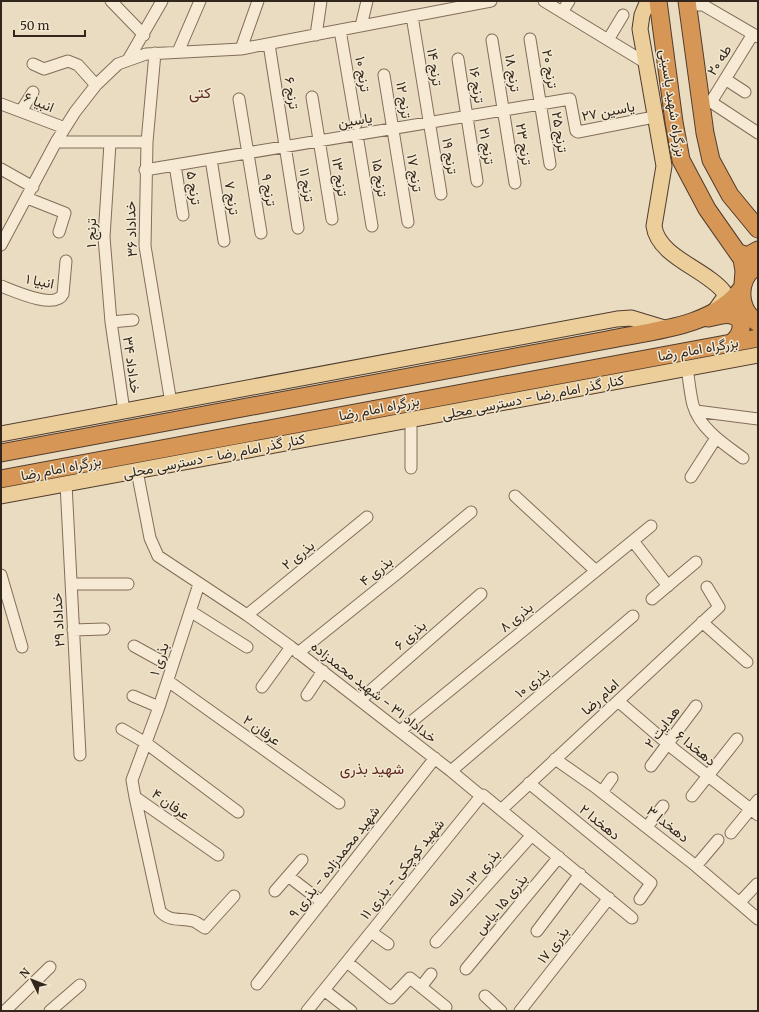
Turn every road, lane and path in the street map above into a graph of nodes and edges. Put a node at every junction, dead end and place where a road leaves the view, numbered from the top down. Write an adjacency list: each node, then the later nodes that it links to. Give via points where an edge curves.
1 (111, 1): 19 (street)
2 (162, 1): 19 (street)
3 (200, 1): 27 (street)
4 (258, 1): 26 (street)
5 (322, 1): 20 (street)
6 (367, 1): 17 (street)
7 (491, 1): 12 (street)
8 (544, 1): 14 (street)
9 (569, 1): 14 (street)
10 (648, 1): 31 (main road, via 640,22)
11 (658, 1): 59 (highway, بزرگراه شهید یاسینی)
12 (477, 2): 16 (street)
13 (688, 3): 21 (street, via 703,5); 76 (highway, بزرگراه شهید یاسینی, via 705,133 711,160 722,182)
14 (562, 12): 24 (street)
15 (623, 15): 24 (street)
16 (412, 16): 17 (street); 47 (street, ترنج ۱۴)
17 (361, 26): 18 (street)
18 (340, 30): 20 (street); 49 (street, ترنج ۱۰)
19 (144, 35): 30 (street)
20 (316, 35): 25 (street)
21 (756, 35): 34 (street, طه ۲۰)
22 (530, 39): 42 (street, ترنج ۲۰)
23 (492, 40): 43 (street, ترنج ۱۸)
24 (608, 40): 31 (street)
25 (268, 44): 26 (street); 56 (street, ترنج ۶)
26 (241, 49): 27 (street)
27 (178, 52): 28 (street)
28 (156, 53): 30 (street); 54 (street, خداداد ۳۶)
29 (458, 59): 45 (street, ترنج ۱۶)
30 (128, 60): 35 (street, via 118,64)
31 (646, 63): 46 (main road)
32 (33, 64): 35 (street, via 44,68 68,61 78,65)
33 (384, 75): 50 (street, ترنج ۱۲)
34 (725, 79): 37 (street); 51 (street, طه ۲۰, via 711,102)
35 (96, 85): 48 (street)
36 (33, 92): 44 (street)
37 (745, 92)
38 (312, 97): 52 (street, ترنج ۱۳)
39 (239, 99): 57 (street, ترنج ۹)
40 (570, 99): 42 (street, یاسین); 46 (street, یاسین ۲۷, via 578,132)
41 (1, 104): 44 (street, انبیا ۶)
42 (540, 104): 43 (street, یاسین); 60 (street, ترنج ۲۵)
43 (504, 110): 45 (street, یاسین); 66 (street, ترنج ۲۳)
44 (21, 111): 48 (street, انبیا ۶)
45 (467, 116): 47 (street, یاسین); 65 (street, ترنج ۲۱)
46 (654, 118): 62 (main road)
47 (429, 123): 50 (street, یاسین); 68 (street, ترنج ۱۹)
48 (65, 128): 53 (street)
49 (357, 129): 50 (street, یاسین); 52 (street, یاسین); 74 (street, ترنج ۱۵)
50 (393, 129): 72 (street, ترنج ۱۷)
51 (758, 133)
52 (319, 141): 56 (street, یاسین); 71 (street, ترنج ۱۳)
53 (56, 142): 55 (street); 67 (street)
54 (147, 142): 55 (street); 64 (street, خداداد ۳۶)
55 (110, 143): 89 (street, ترنج ۱, via 104,237)
56 (285, 147): 57 (street, یاسین); 75 (street, ترنج ۱۱)
57 (248, 153): 58 (street, یاسین); 78 (street, ترنج ۹)
58 (211, 159): 61 (street, یاسین); 79 (street, ترنج ۷)
59 (681, 160): 62 (main road); 82 (highway, بزرگراه شهید یاسینی, via 707,209)
60 (550, 164)
61 (175, 165): 64 (street, یاسین); 70 (street, ترنج ۵)
62 (664, 166): 87 (main road, via 654,226 655,234 664,247 724,292 721,303)
63 (1, 169): 67 (street)
64 (146, 170): 101 (street, خداداد ۳۶, via 145,246)
65 (477, 181)
66 (515, 183)
67 (33, 187): 69 (street)
68 (441, 194)
69 (26, 198): 73 (street); 77 (street, via 65,213)
70 (183, 215)
71 (332, 219)
72 (408, 222)
73 (6, 226): 80 (street)
74 (372, 226)
75 (298, 228)
76 (756, 228)
77 (59, 232)
78 (261, 233)
79 (224, 241)
80 (1, 245)
81 (758, 250): 82 (highway, via 747,256)
82 (739, 253): 86 (highway, بزرگراه شهید یاسینی, via 744,267)
83 (66, 262): 85 (street, انبیا ۱, via 63,294 56,301 37,299)
84 (758, 265): 86 (highway, بزرگراه امام رضا, via 747,276)
85 (1, 286)
86 (742, 286): 87 (highway, بزرگراه امام رضا, via 735,297); 91 (highway, بزرگراه شهید یاسینی, via 744,308)
87 (713, 313): 90 (highway, بزرگراه امام رضا)
88 (133, 320): 89 (street)
89 (111, 322): 102 (street, خداداد ۳۴)
90 (694, 322): 92 (highway, بزرگراه امام رضا); 94 (highway, via 726,314 733,316 740,323 741,330 737,340)
91 (758, 323)
92 (664, 328): 95 (main road, via 625,318); 99 (highway, بزرگراه امام رضا)
93 (758, 338): 94 (highway, بزرگراه امام رضا)
94 (729, 344): 98 (highway, بزرگراه امام رضا)
95 (454, 349): 99 (main road); 101 (main road)
96 (758, 355): 97 (main road, کنار گذر امام رضا - دسترسی محلی)
97 (687, 368): 100 (main road, کنار گذر امام رضا - دسترسی محلی); 103 (street)
98 (559, 375): 100 (main road); 106 (highway, بزرگراه امام رضا)
99 (397, 379): 110 (highway, بزرگراه امام رضا)
100 (524, 399): 105 (main road, کنار گذر امام رضا - دسترسی محلی)
101 (171, 403): 102 (main road)
102 (124, 411): 107 (main road)
103 (696, 411): 104 (street); 109 (street)
104 (758, 419)
105 (411, 420): 108 (main road, کنار گذر امام رضا - دسترسی محلی); 114 (street)
106 (283, 426): 108 (main road); 113 (highway, بزرگراه امام رضا)
107 (2, 434): 110 (main road)
108 (329, 435): 113 (main road, کنار گذر امام رضا - دسترسی محلی)
109 (716, 438): 112 (street); 115 (street)
110 (61, 441): 111 (highway, بزرگراه امام رضا)
111 (1, 453)
112 (743, 458)
113 (135, 462): 116 (highway, بزرگراه امام رضا); 117 (main road, کنار گذر امام رضا - دسترسی محلی); 129 (street, خداداد ۳۱ - شهید محمدزاده, via 150,538 158,556)
114 (411, 468)
115 (691, 477)
116 (2, 479)
117 (66, 484): 118 (main road, کنار گذر امام رضا - دسترسی محلی); 127 (street, خداداد ۲۹)
118 (1, 496)
119 (515, 496): 125 (street)
120 (470, 512): 143 (street, بذری ۴, via 399,572)
121 (367, 517): 135 (street, بذری ۲)
122 (651, 526): 123 (street, بذری ۸)
123 (633, 541): 125 (street, بذری ۸); 130 (street)
124 (696, 562): 130 (street)
125 (596, 570): 156 (street, بذری ۸)
126 (1, 575): 141 (street)
127 (71, 584): 128 (street); 139 (street, خداداد ۲۹)
128 (128, 584)
129 (199, 584): 134 (street, بذری ۱); 135 (street, خداداد ۳۱ - شهید محمدزاده)
130 (668, 586): 133 (street)
131 (707, 587): 137 (street, امام رضا, via 719,607)
132 (481, 594): 151 (street, بذری ۶)
133 (652, 599)
134 (190, 611): 142 (street); 145 (street, بذری ۱)
135 (248, 615): 143 (street, خداداد ۳۱ - شهید محمدزاده)
136 (633, 616): 164 (street, بذری ۱۰)
137 (702, 622): 144 (street); 152 (street, امام رضا)
138 (104, 629): 139 (street)
139 (73, 630): 160 (street, خداداد ۲۹)
140 (134, 646): 145 (street)
141 (22, 647)
142 (247, 647)
143 (295, 650): 146 (street, خداداد ۳۱ - شهید محمدزاده); 148 (street, بذری ۴)
144 (747, 662)
145 (172, 667): 147 (street, بذری ۱)
146 (323, 671): 149 (street); 151 (street, خداداد ۳۱ - شهید محمدزاده)
147 (168, 681): 154 (street, بذری ۱); 173 (street, عرفان ۲)
148 (262, 687)
149 (307, 695)
150 (133, 696): 154 (street)
151 (360, 700): 156 (street, خداداد ۳۱ - شهید محمدزاده)
152 (618, 701): 159 (street, دهخدا ۶); 162 (street, امام رضا)
153 (696, 706): 159 (street, هدایت ۲)
154 (159, 707): 158 (street, بذری ۱)
155 (122, 729): 158 (street)
156 (400, 731): 161 (street, خداداد ۳۱ - شهید محمدزاده)
157 (737, 739): 165 (street)
158 (146, 743): 171 (street, عرفان ۴, via 132,780); 176 (street)
159 (667, 744): 163 (street, هدایت ۲); 165 (street, دهخدا ۶)
160 (80, 755)
161 (435, 758): 164 (street, خداداد ۳۱ - شهید محمدزاده); 193 (street, شهید محمدزاده - بذری ۹)
162 (555, 759): 167 (street, امام رضا); 168 (street, دهخدا ۳)
163 (651, 766)
164 (451, 771): 169 (street, خداداد ۳۱ - شهید محمدزاده)
165 (708, 777): 170 (street); 177 (street, دهخدا ۶)
166 (612, 778): 168 (street)
167 (529, 783): 175 (street, امام رضا); 192 (street, دهخدا ۲, via 651,883)
168 (602, 792): 178 (street, دهخدا ۳)
169 (481, 796): 175 (street, خداداد ۳۱ - شهید محمدزاده); 198 (street, شهید کوچکی - بذری ۱۱)
170 (692, 796)
171 (135, 797): 182 (street, عرفان ۴); 190 (street, via 160,911 170,919 194,921 205,928)
172 (758, 800): 177 (street)
173 (339, 803)
174 (663, 806): 178 (street)
175 (501, 810): 180 (street, خداداد ۳۱ - شهید محمدزاده)
176 (238, 812)
177 (754, 812): 179 (street)
178 (647, 827): 185 (street, دهخدا ۳)
179 (731, 833)
180 (532, 835): 183 (street, خداداد ۳۱ - شهید محمدزاده); 199 (street, بذری ۱۳ ـ لاله)
181 (718, 840): 185 (street)
182 (218, 856)
183 (559, 857): 186 (street, خداداد ۳۱ - شهید محمدزاده); 203 (street, بذری ۱۵ ـ‌یاس)
184 (302, 860): 187 (street)
185 (696, 866): 194 (street, دهخدا ۳)
186 (580, 874): 191 (street, خداداد ۳۱ - شهید محمدزاده); 197 (street)
187 (288, 876): 189 (street); 193 (street)
188 (758, 884): 194 (street)
189 (275, 891)
190 (234, 896)
191 (609, 898): 195 (street, خداداد ۳۱ - شهید محمدزاده); 216 (street, بذری ۱۷)
192 (640, 898)
193 (322, 902): 205 (street, شهید محمدزاده - بذری ۹)
194 (740, 902): 196 (street, دهخدا ۳)
195 (632, 918)
196 (758, 919)
197 (536, 931)
198 (371, 932): 200 (street); 201 (street, شهید کوچکی - بذری ۱۱)
199 (436, 942)
200 (388, 944)
201 (347, 962): 207 (street, via 391,998 410,978); 208 (street, شهید کوچکی - بذری ۱۱)
202 (50, 967): 211 (street)
203 (466, 969)
204 (431, 974): 207 (street)
205 (258, 984)
206 (80, 985): 212 (street)
207 (421, 987): 210 (street)
208 (324, 990): 213 (street, شهید کوچکی - بذری ۱۱); 214 (street)
209 (485, 996): 215 (street)
210 (446, 1007)
211 (5, 1011)
212 (50, 1011)
213 (307, 1011)
214 (351, 1011)
215 (500, 1011)
216 (520, 1011)

